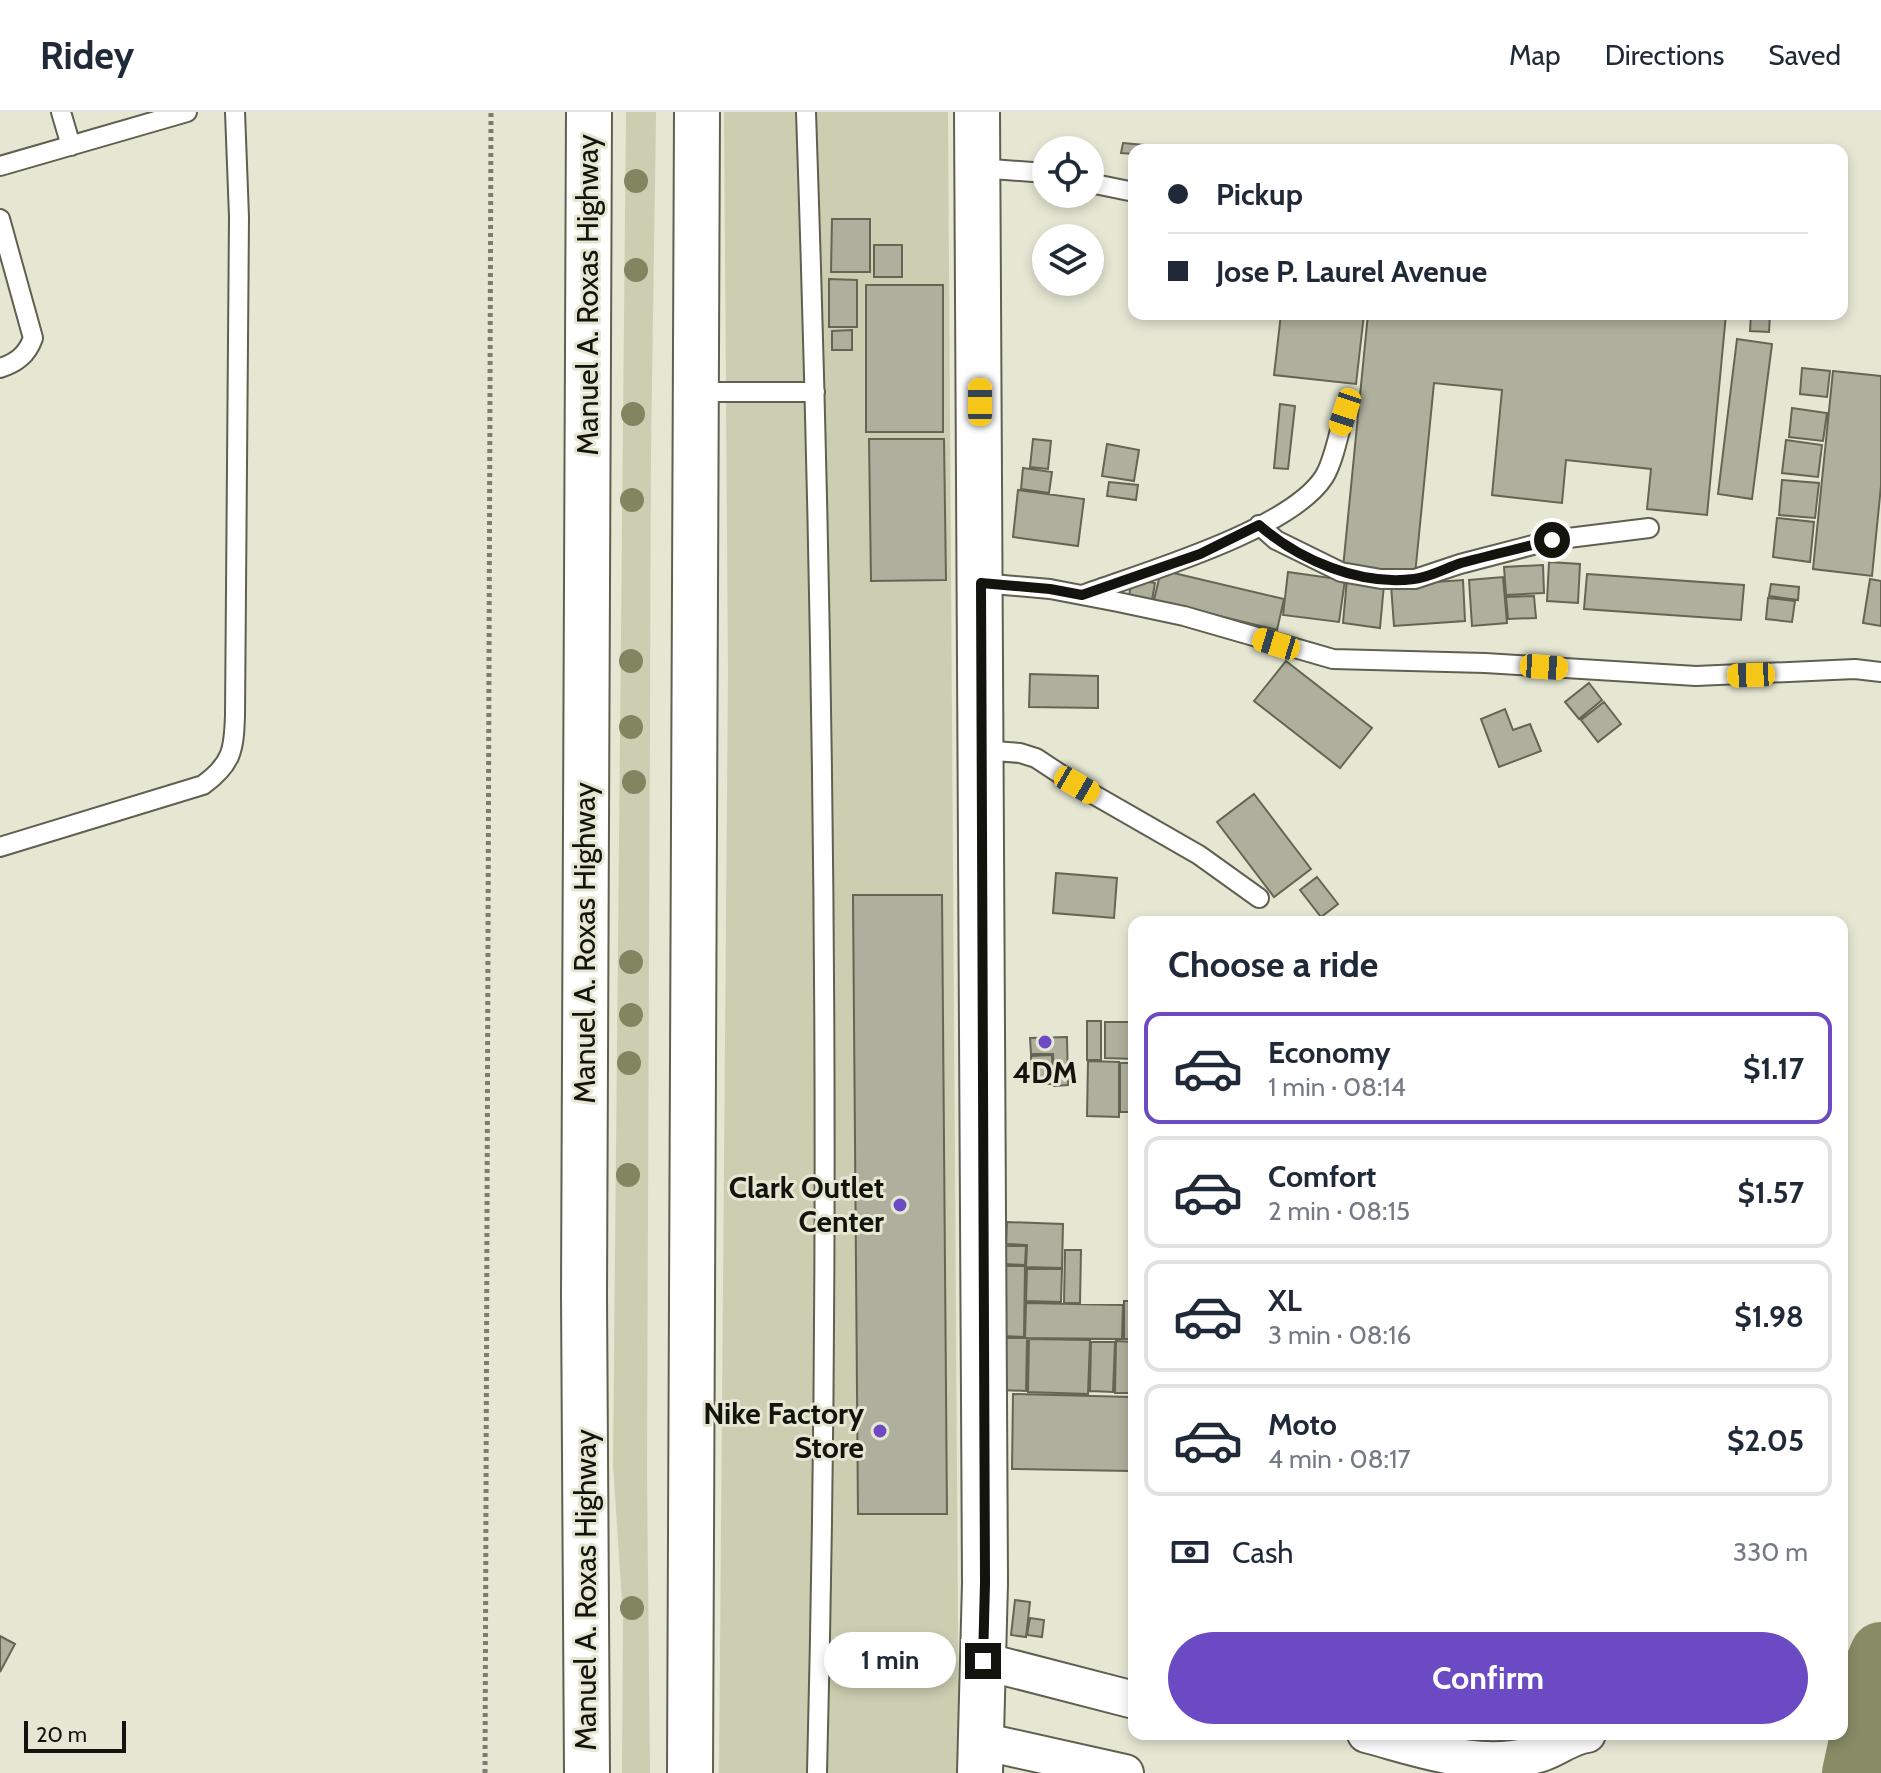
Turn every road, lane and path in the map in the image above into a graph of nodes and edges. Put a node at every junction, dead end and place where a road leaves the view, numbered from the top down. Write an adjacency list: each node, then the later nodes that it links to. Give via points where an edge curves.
1 (61, 112): 9 (lane)
2 (187, 112): 9 (lane)
3 (235, 112): 26 (lane, via 239,217 235,715 230,758 203,785)
4 (491, 112): 34 (path)
5 (589, 112): 35 (main road, Manuel A. Roxas Highway)
6 (697, 112): 17 (main road)
7 (806, 112): 18 (lane)
8 (977, 112): 11 (main road)
9 (71, 146): 10 (lane)
10 (0, 166)
11 (978, 168): 12 (lane); 22 (main road)
12 (1032, 172)
13 (1104, 186): 14 (lane)
14 (1128, 191)
15 (0, 219): 16 (lane, via 33,338 15,363)
16 (0, 368)
17 (695, 392): 18 (lane); 36 (main road)
18 (815, 392): 37 (lane, via 824,981)
19 (1345, 412): 20 (lane, via 1324,476 1294,508)
20 (1259, 525): 21 (lane, via 1276,540 1341,572 1381,579 1415,579 1552,540); 23 (lane, via 1200,554)
21 (1649, 528)
22 (981, 583): 23 (lane); 25 (main road)
23 (1082, 595): 24 (lane, via 1184,616 1333,659 1696,676)
24 (1881, 672)
25 (981, 750): 27 (lane, via 1036,758 1199,855); 28 (main road)
26 (0, 847)
27 (1259, 898)
28 (983, 1661): 29 (street); 32 (main road)
29 (1128, 1698)
30 (1388, 1740): 31 (street, via 1456,1758 1491,1761 1540,1753)
31 (1572, 1740)
32 (980, 1759): 33 (street); 38 (street)
33 (1067, 1766): 39 (street)
34 (485, 1773)
35 (587, 1773)
36 (690, 1773)
37 (817, 1773)
38 (1023, 1773)
39 (1125, 1773)

